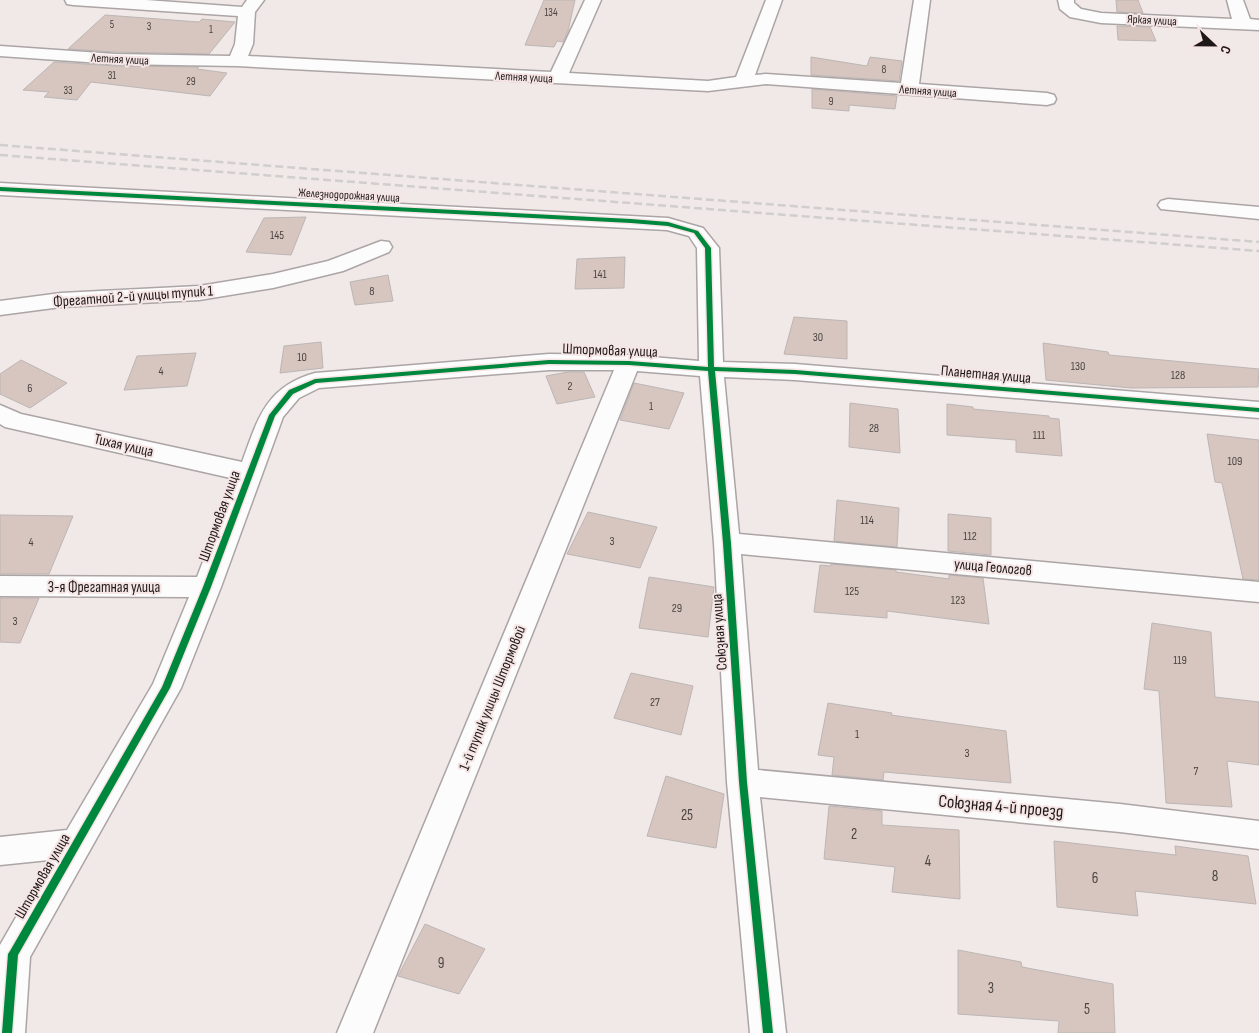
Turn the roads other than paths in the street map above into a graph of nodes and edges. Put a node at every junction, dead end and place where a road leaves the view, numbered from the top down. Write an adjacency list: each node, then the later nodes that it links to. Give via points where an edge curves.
1 (73, 0): 6 (street)
2 (593, 0): 11 (street)
3 (774, 0): 12 (street)
4 (922, 0): 13 (street)
5 (1235, 0): 8 (street)
6 (251, 6): 10 (street, via 244,44)
7 (1071, 6): 8 (street, Яркая улица, via 1101,18)
8 (1251, 25)
9 (0, 51): 10 (street, Летняя улица, via 115,59)
10 (237, 61): 11 (street, Летняя улица)
11 (557, 79): 12 (street, Летняя улица, via 708,86)
12 (744, 80): 13 (street, Летняя улица)
13 (909, 90): 14 (street, Летняя улица)
14 (1047, 100)
15 (0, 188): 18 (street, Железнодорожная улица, via 631,221 668,224)
16 (1168, 205): 17 (street)
17 (1259, 213)
18 (696, 232): 22 (street, Союзная улица, via 708,248)
19 (381, 247): 20 (street, Фрегатной 2-й улицы тупик 1, via 335,266 273,281 199,293 62,300)
20 (0, 308)
21 (629, 363): 22 (street, Штормовая улица); 25 (street, Штормовая улица, via 549,362 315,381 291,392 272,415); 36 (street, 1-й тупик улицы Штормовой)
22 (710, 369): 23 (street, Планетная улица, via 795,372); 26 (street, Союзная улица)
23 (1259, 410)
24 (0, 413): 25 (street, Тихая улица, via 14,421)
25 (250, 474): 28 (street, Штормовая улица)
26 (727, 543): 29 (street, улица Геологов); 30 (street, Союзная улица)
27 (0, 586): 28 (street, 3-я Фрегатная улица)
28 (207, 587): 32 (street, Штормовая улица, via 166,688)
29 (1259, 592)
30 (743, 782): 31 (street, Союзная 4-й проезд, via 1120,818); 37 (street, Союзная улица)
31 (1259, 835)
32 (77, 843): 33 (street); 34 (street, Штормовая улица)
33 (0, 851)
34 (7, 955): 35 (street, Штормовая улица)
35 (7, 1033)
36 (355, 1033)
37 (768, 1033)

